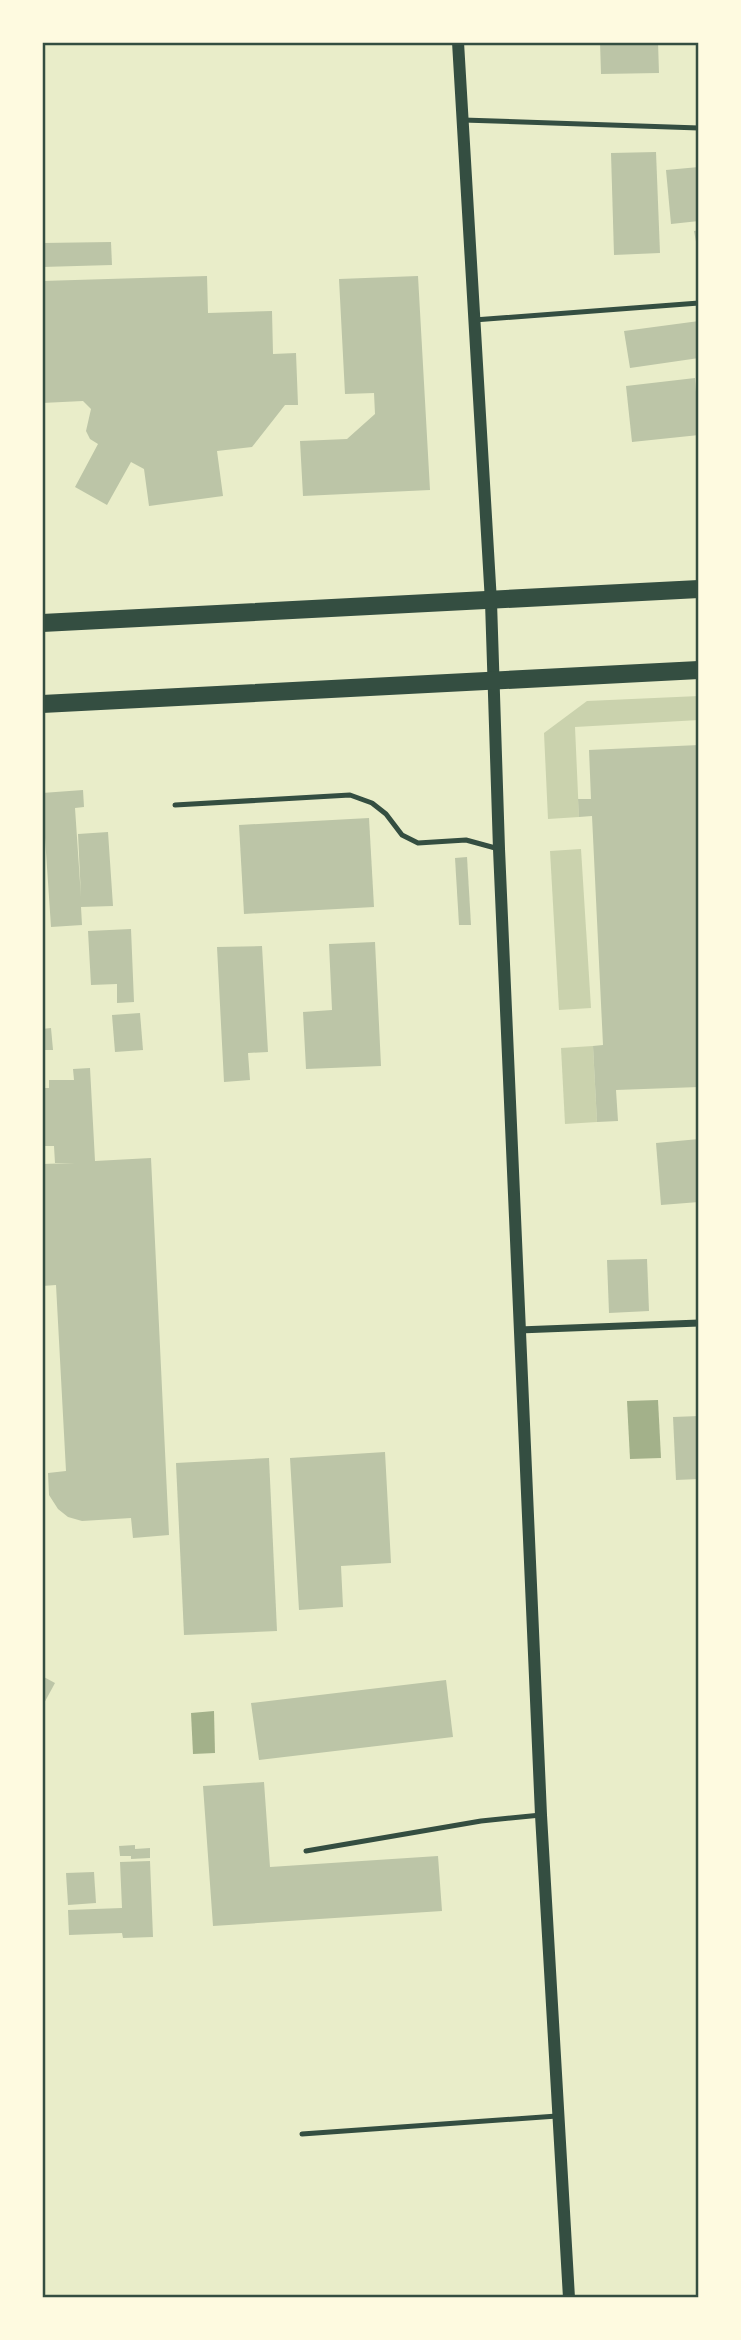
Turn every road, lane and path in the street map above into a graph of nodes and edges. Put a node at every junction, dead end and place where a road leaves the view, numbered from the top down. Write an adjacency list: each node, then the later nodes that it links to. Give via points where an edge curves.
1 (458, 42): 2 (street)
2 (463, 120): 3 (lane); 5 (street)
3 (699, 128)
4 (699, 303): 5 (lane)
5 (474, 320): 7 (street)
6 (699, 589): 7 (main road)
7 (491, 602): 8 (main road); 10 (street)
8 (42, 623)
9 (699, 670): 10 (main road)
10 (494, 681): 11 (main road); 13 (street)
11 (42, 704)
12 (175, 805): 13 (lane, via 350,795 372,803 402,835 418,843 467,840)
13 (499, 849): 15 (street)
14 (699, 1323): 15 (street)
15 (519, 1330): 16 (street)
16 (541, 1815): 17 (lane); 18 (street)
17 (306, 1851)
18 (557, 2116): 19 (lane); 20 (street)
19 (302, 2134)
20 (569, 2298)

